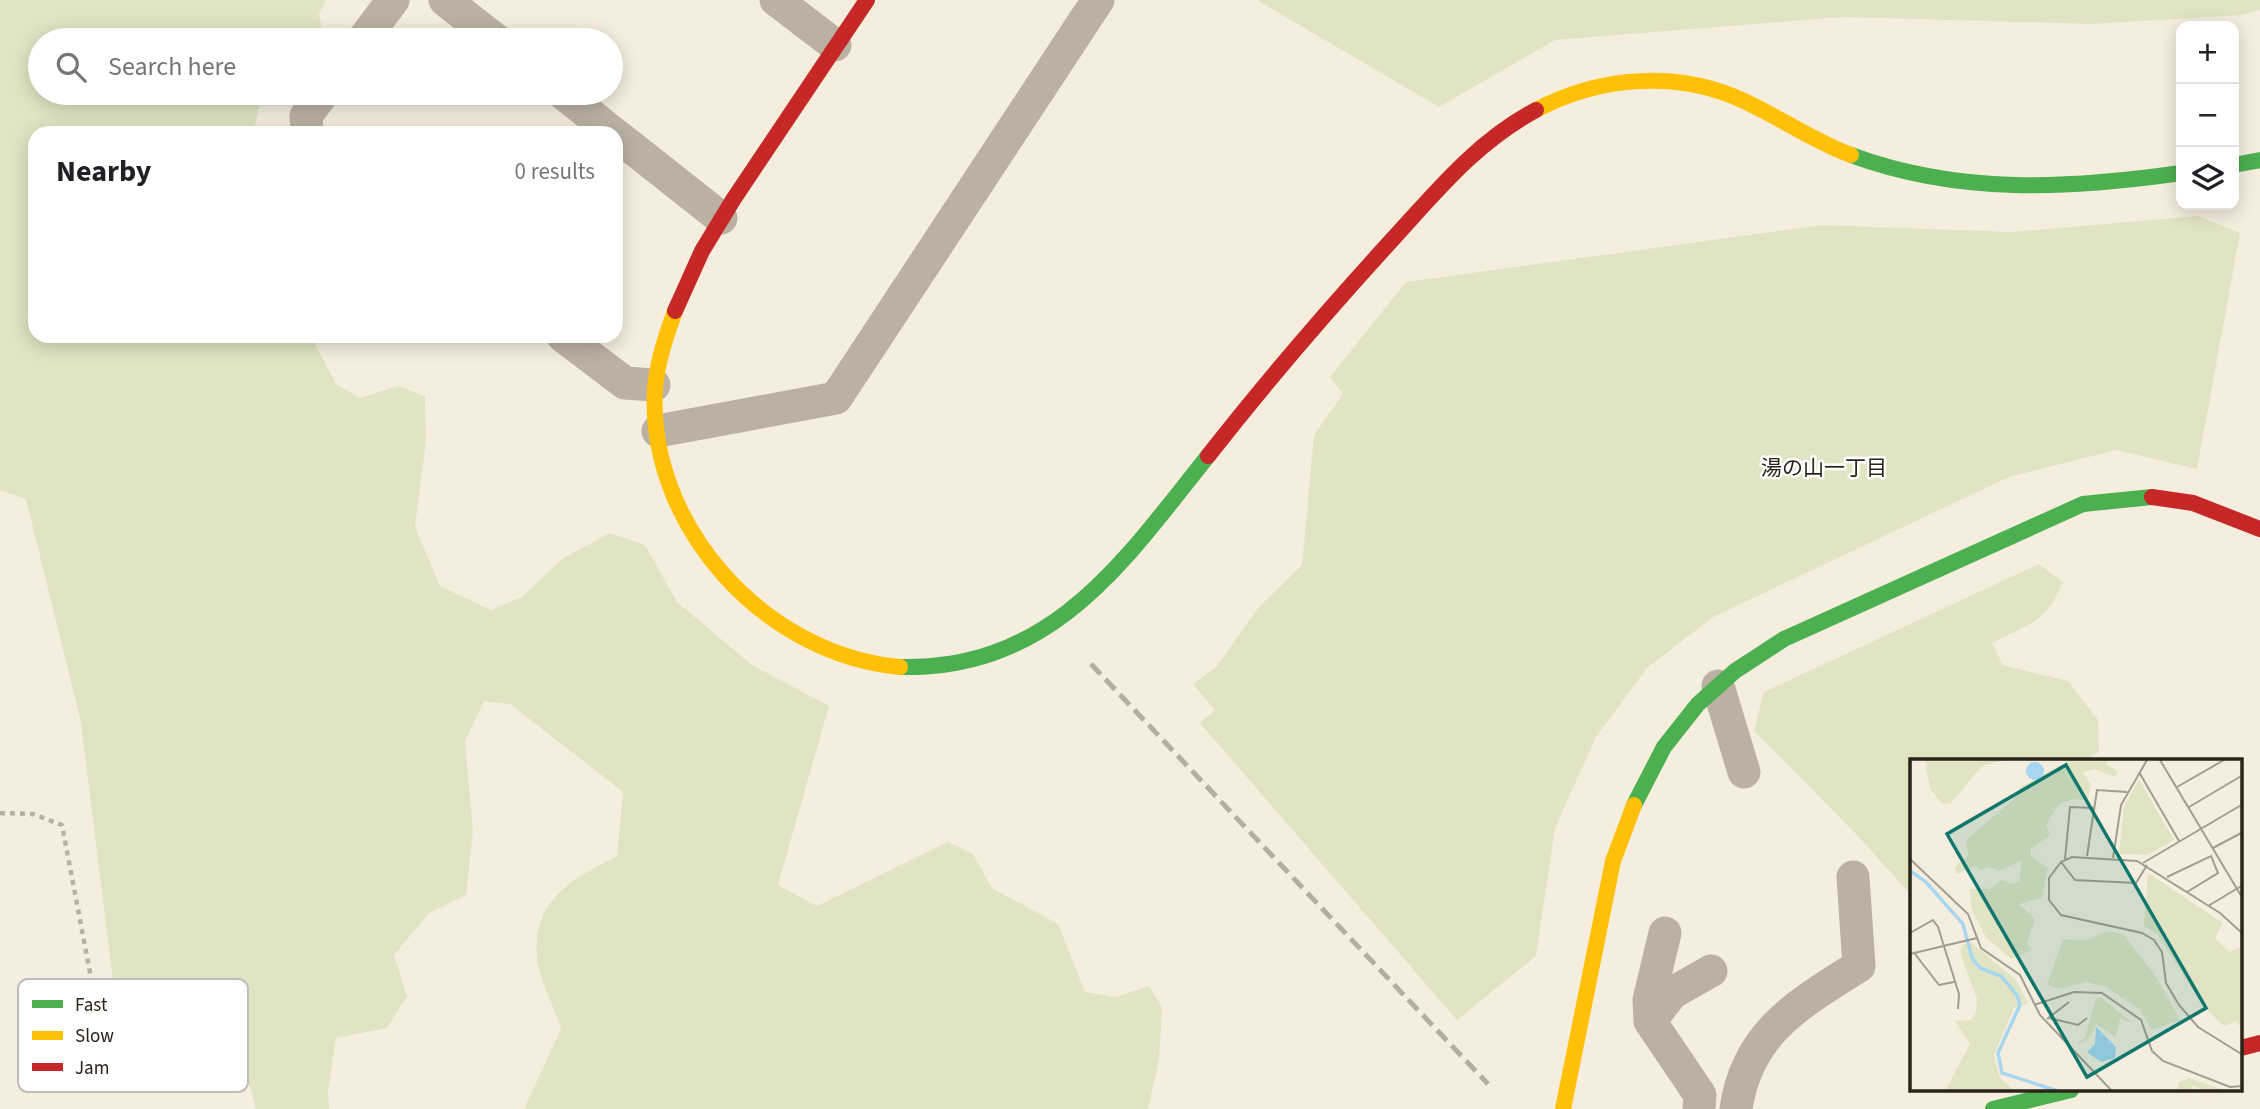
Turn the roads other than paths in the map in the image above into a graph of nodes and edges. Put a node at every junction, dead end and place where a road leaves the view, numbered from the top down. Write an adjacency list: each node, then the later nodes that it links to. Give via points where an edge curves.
1 (393, 0): 6 (street)
2 (445, 0): 7 (street)
3 (776, 0): 8 (street)
4 (867, 0): 8 (street)
5 (1098, 0): 20 (street, via 836,398)
6 (372, 28)
7 (481, 28)
8 (835, 45): 17 (street)
9 (315, 105): 11 (street, via 306,116)
10 (578, 105): 12 (street)
11 (307, 126)
12 (605, 126)
13 (623, 140): 17 (street)
14 (2260, 160): 15 (street)
15 (2239, 164)
16 (2176, 174): 20 (street, via 2062,185 1923,177 1862,160 1741,100 1692,83 1634,79 1579,91 1525,115 1481,146 1357,279 1242,412 1124,562 1078,606 1027,637 982,655 932,666 874,665 817,645 757,610 720,573 687,523)
17 (721, 218): 19 (street, via 683,287)
18 (572, 343): 19 (street, via 625,383)
19 (654, 385): 20 (street)
20 (658, 431)
21 (2260, 529): 22 (street, via 2220,510 2176,497 2136,495 2084,504 1784,639)
22 (1718, 686): 23 (street); 31 (street, via 1664,747 1635,802 1613,861)
23 (1744, 772)
24 (1853, 877): 33 (street, via 1858,967 1792,1008 1763,1039 1739,1089)
25 (1665, 933): 27 (street, via 1649,1000)
26 (1711, 971): 27 (street, via 1672,993)
27 (1650, 1021): 32 (street, via 1700,1094)
28 (2260, 1043): 29 (street)
29 (2242, 1048)
30 (2063, 1092): 34 (street)
31 (1563, 1109)
32 (1699, 1109)
33 (1735, 1109)
34 (1993, 1109)

